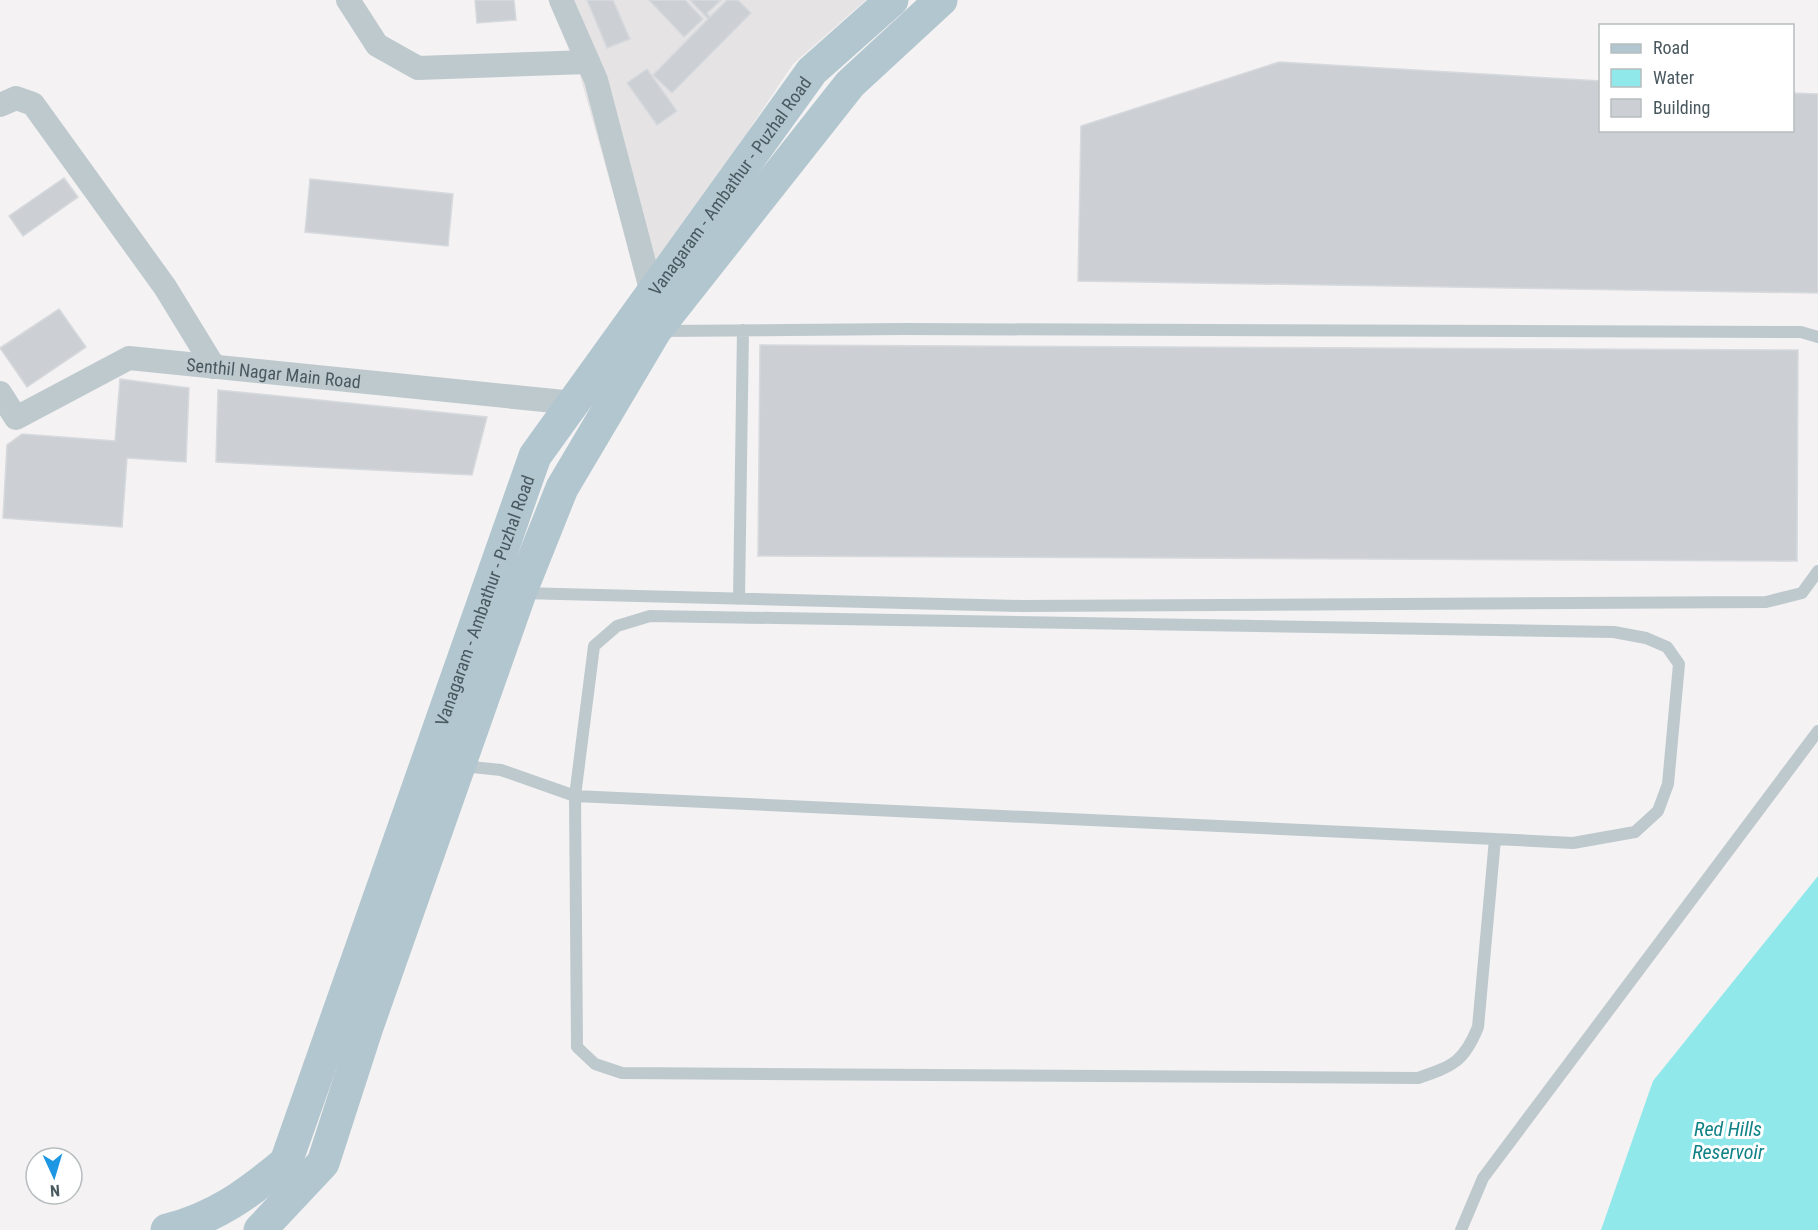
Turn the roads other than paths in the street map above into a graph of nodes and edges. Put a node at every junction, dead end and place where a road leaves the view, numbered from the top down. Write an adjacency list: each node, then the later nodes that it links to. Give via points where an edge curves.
1 (348, 0): 5 (street, via 376,45 418,68)
2 (561, 0): 5 (street)
3 (892, 0): 7 (main road, Vanagaram - Ambathur - Puzhal Road, via 812,71)
4 (941, 0): 9 (main road, via 850,84)
5 (588, 62): 7 (street)
6 (0, 105): 11 (street, via 15,98 33,104 165,287)
7 (652, 294): 13 (main road, Vanagaram - Ambathur - Puzhal Road)
8 (743, 330): 9 (lane); 10 (lane, via 1789,332); 16 (lane)
9 (656, 331): 15 (main road, via 562,488)
10 (1818, 337)
11 (214, 367): 12 (street, Senthil Nagar Main Road, via 129,358 16,418); 13 (street, Senthil Nagar Main Road)
12 (0, 393)
13 (574, 403): 18 (main road, Vanagaram - Ambathur - Puzhal Road, via 535,456 526,476)
14 (1818, 571): 16 (lane, via 1802,593 1766,602 1022,606)
15 (520, 593): 16 (lane); 18 (main road)
16 (739, 599)
17 (1818, 731): 23 (lane, via 1483,1178)
18 (444, 763): 19 (lane, via 501,770); 21 (main road, Vanagaram - Ambathur - Puzhal Road, via 286,1162 244,1197 191,1224); 22 (main road, via 323,1162)
19 (575, 796): 20 (lane); 20 (lane, via 577,1047 595,1064 622,1073 1418,1078 1450,1067 1470,1047 1478,1027); 20 (lane, via 594,646 617,626 650,616 1614,632 1667,647 1679,664 1668,784 1658,811 1635,832 1584,841)
20 (1495, 839)
21 (167, 1230)
22 (260, 1230)
23 (1461, 1230)

